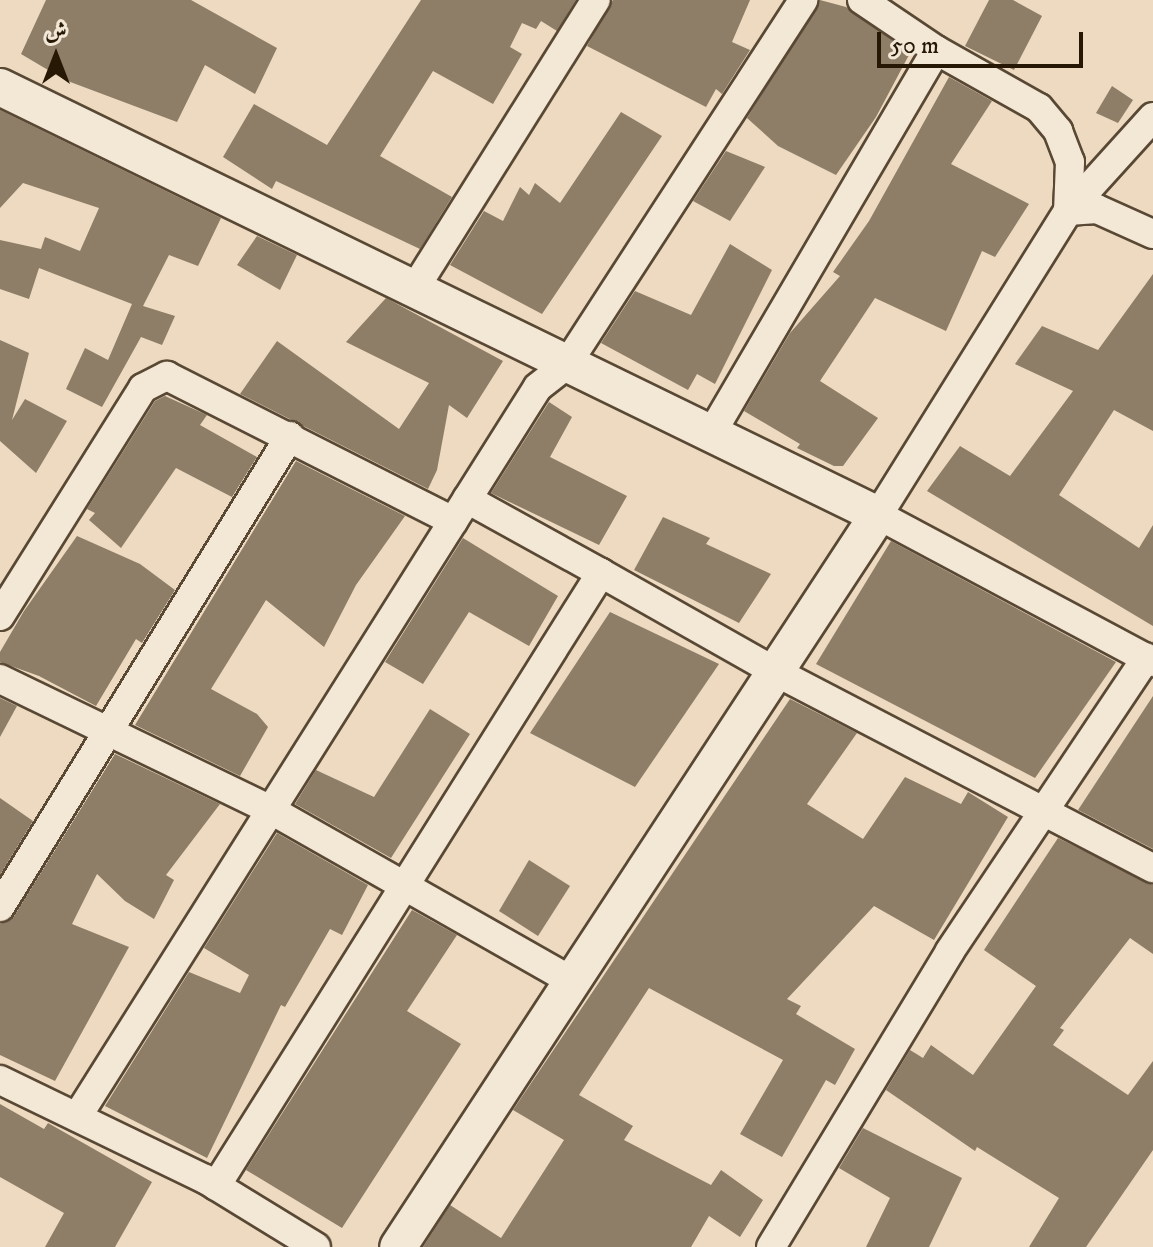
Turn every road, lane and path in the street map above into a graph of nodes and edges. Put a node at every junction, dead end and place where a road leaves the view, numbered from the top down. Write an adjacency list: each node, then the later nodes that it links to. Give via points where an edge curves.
1 (596, 0): 9 (street)
2 (803, 0): 10 (street)
3 (862, 0): 4 (street)
4 (936, 50): 7 (street, via 1039,108 1058,131 1070,162); 11 (street)
5 (0, 87): 9 (street)
6 (1153, 117): 7 (street)
7 (1068, 211): 8 (street, via 1097,209); 14 (street)
8 (1153, 234)
9 (415, 288): 10 (street)
10 (567, 364): 11 (street); 13 (street, via 538,387)
11 (711, 434): 14 (street)
12 (290, 436): 13 (street); 16 (street, via 167,376 143,388); 20 (street)
13 (460, 510): 15 (street); 21 (street)
14 (878, 515): 17 (street); 18 (street)
15 (601, 573): 18 (street); 24 (street)
16 (0, 616)
17 (1150, 660): 22 (street)
18 (774, 671): 22 (street); 26 (street)
19 (0, 679): 20 (street)
20 (106, 730): 21 (street); 25 (street)
21 (271, 810): 24 (street); 28 (street)
22 (1045, 810): 23 (street); 32 (street, via 950,951)
23 (1153, 868)
24 (405, 886): 26 (street); 29 (street)
25 (0, 907)
26 (570, 980): 31 (street)
27 (0, 1080): 28 (street)
28 (77, 1117): 29 (street)
29 (216, 1186): 30 (street)
30 (316, 1247)
31 (398, 1247)
32 (771, 1247)

